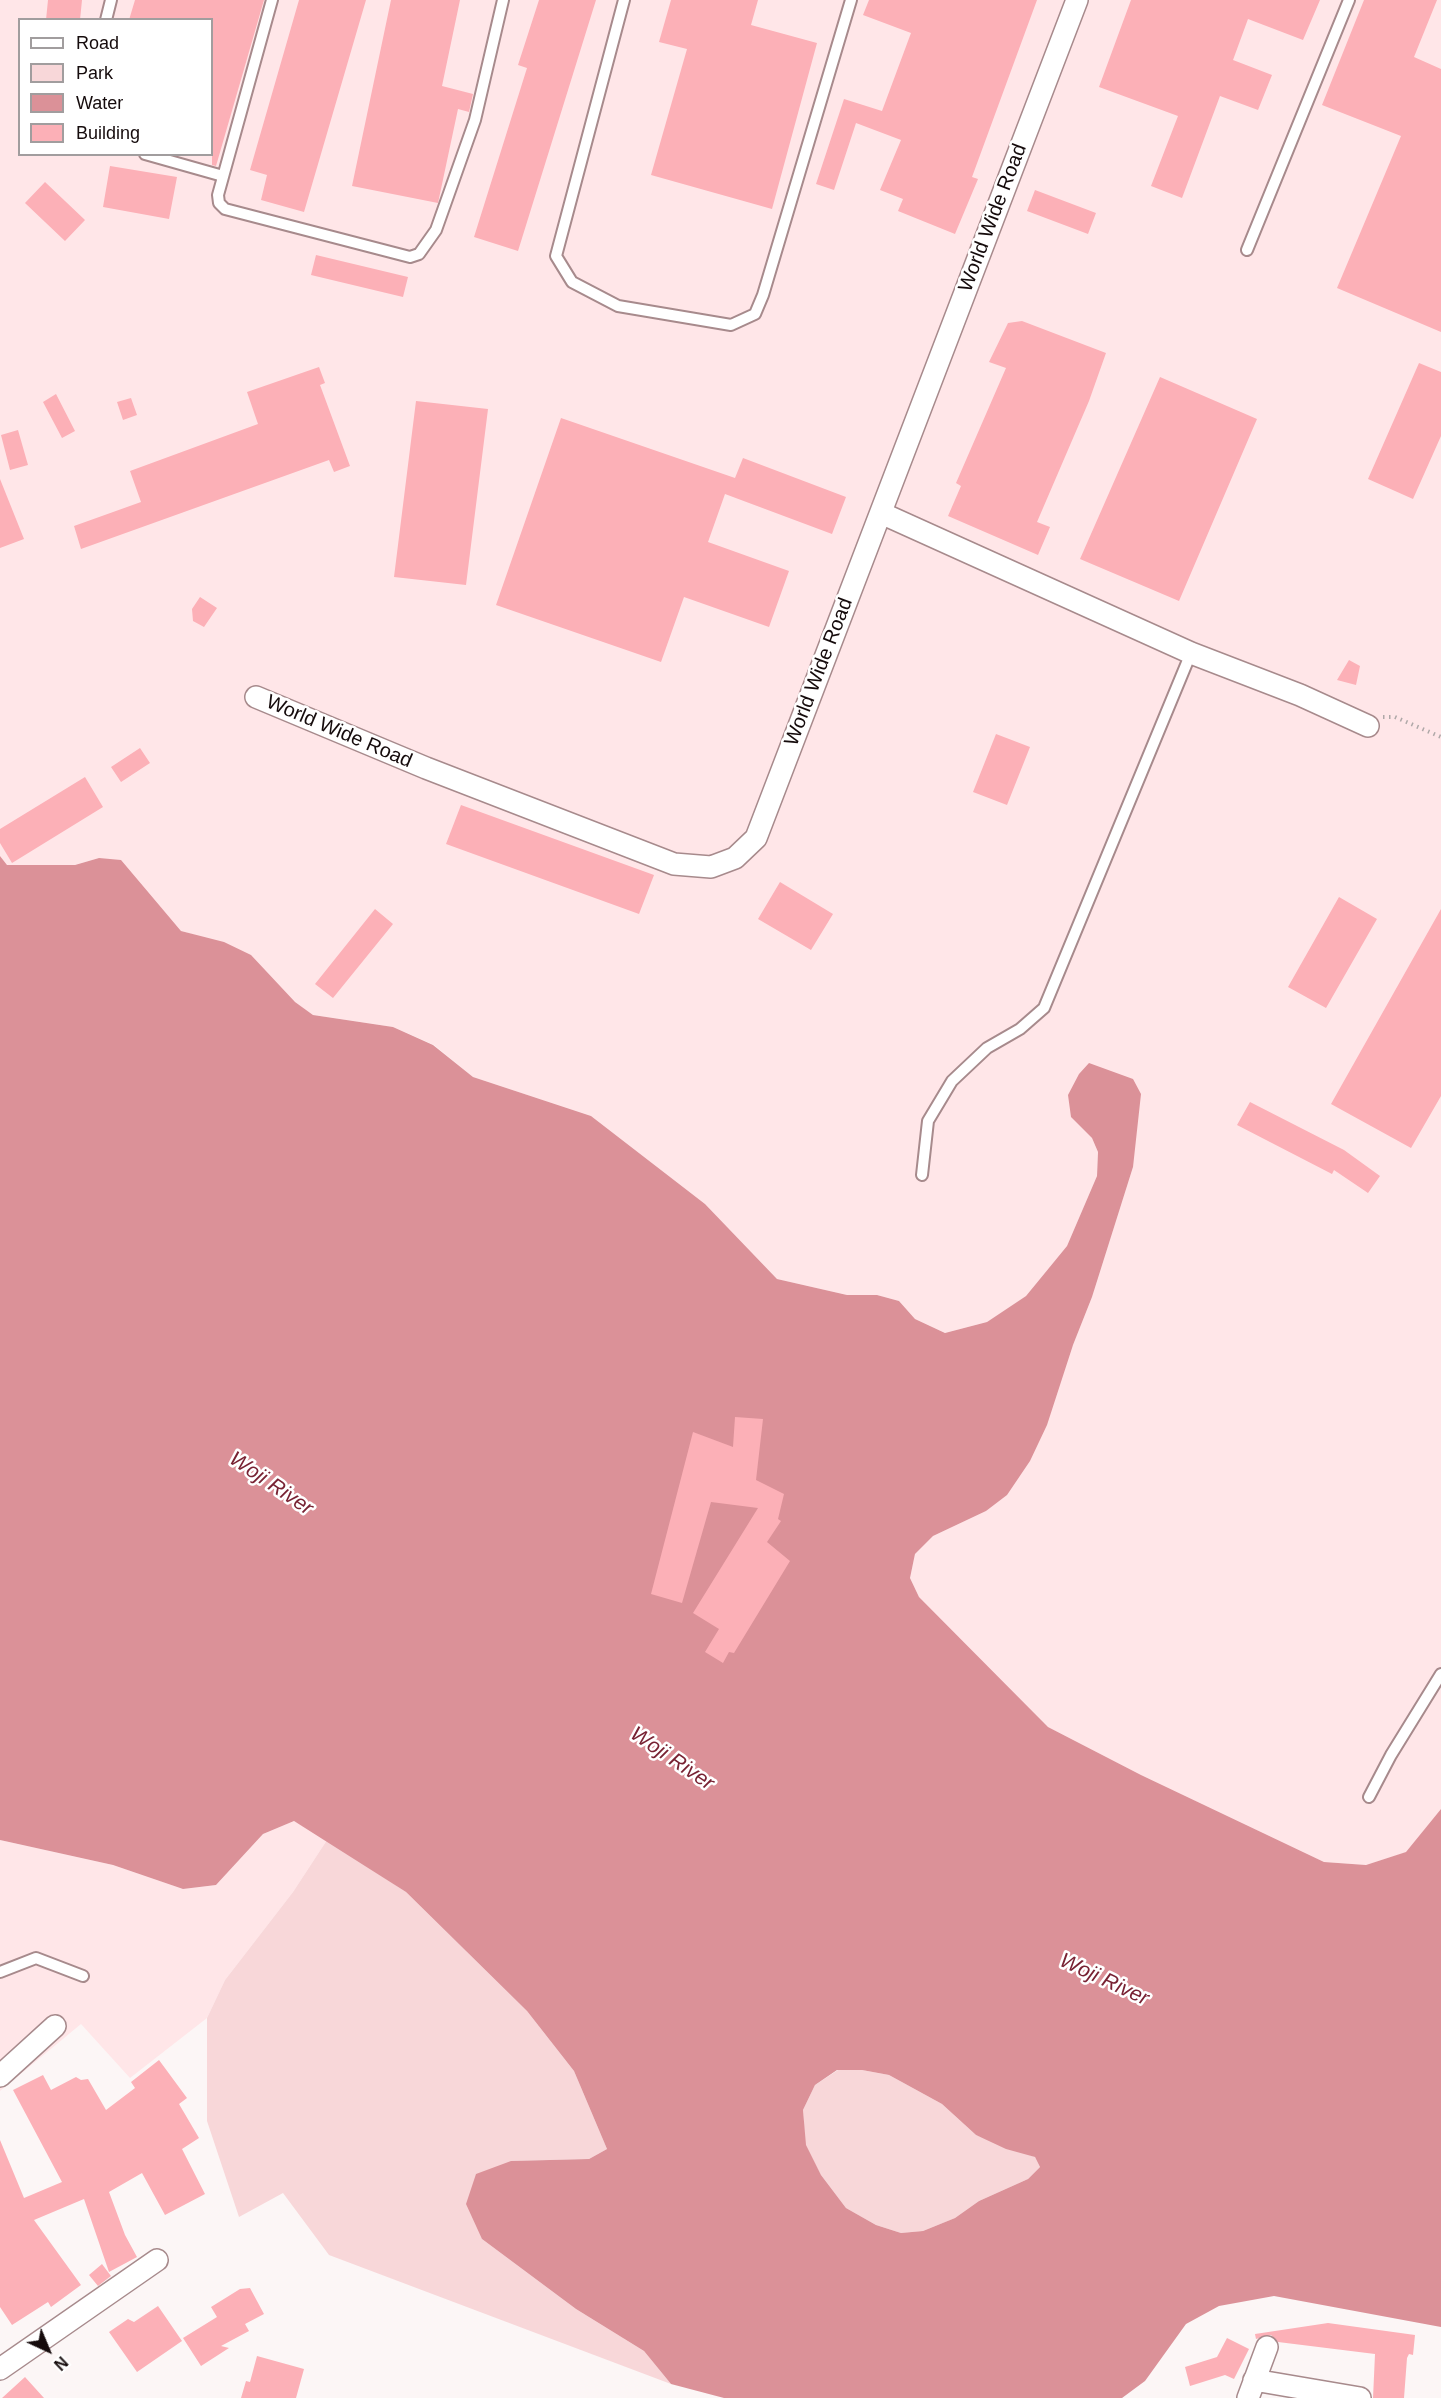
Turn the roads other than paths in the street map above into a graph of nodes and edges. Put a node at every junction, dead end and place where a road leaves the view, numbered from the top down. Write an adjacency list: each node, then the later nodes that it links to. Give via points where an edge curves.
1 (111, 0): 8 (lane)
2 (272, 0): 10 (lane)
3 (503, 0): 10 (lane, via 476,120 436,230 419,254 410,257 225,209 218,195)
4 (624, 0): 5 (lane, via 556,256 572,282 618,306 731,325 755,314 764,295)
5 (851, 0)
6 (1077, 0): 12 (street, World Wide Road)
7 (1349, 0): 11 (lane)
8 (106, 18)
9 (152, 156): 10 (lane)
10 (223, 176)
11 (1247, 250)
12 (880, 513): 13 (street); 14 (street, World Wide Road, via 756,838 735,858 711,867 674,864)
13 (1191, 653): 15 (street); 16 (lane, via 1044,1008 1020,1029 987,1048 952,1082 928,1121)
14 (256, 697)
15 (1368, 726)
16 (922, 1175)
17 (1441, 1674): 18 (lane)
18 (1369, 1797)
19 (0, 1972): 20 (lane, via 36,1958)
20 (83, 1976)
21 (55, 2026): 22 (street)
22 (0, 2076)
23 (157, 2260): 25 (street)
24 (1267, 2347): 26 (street)
25 (0, 2369)
26 (1251, 2389): 27 (street)
27 (1360, 2398)

